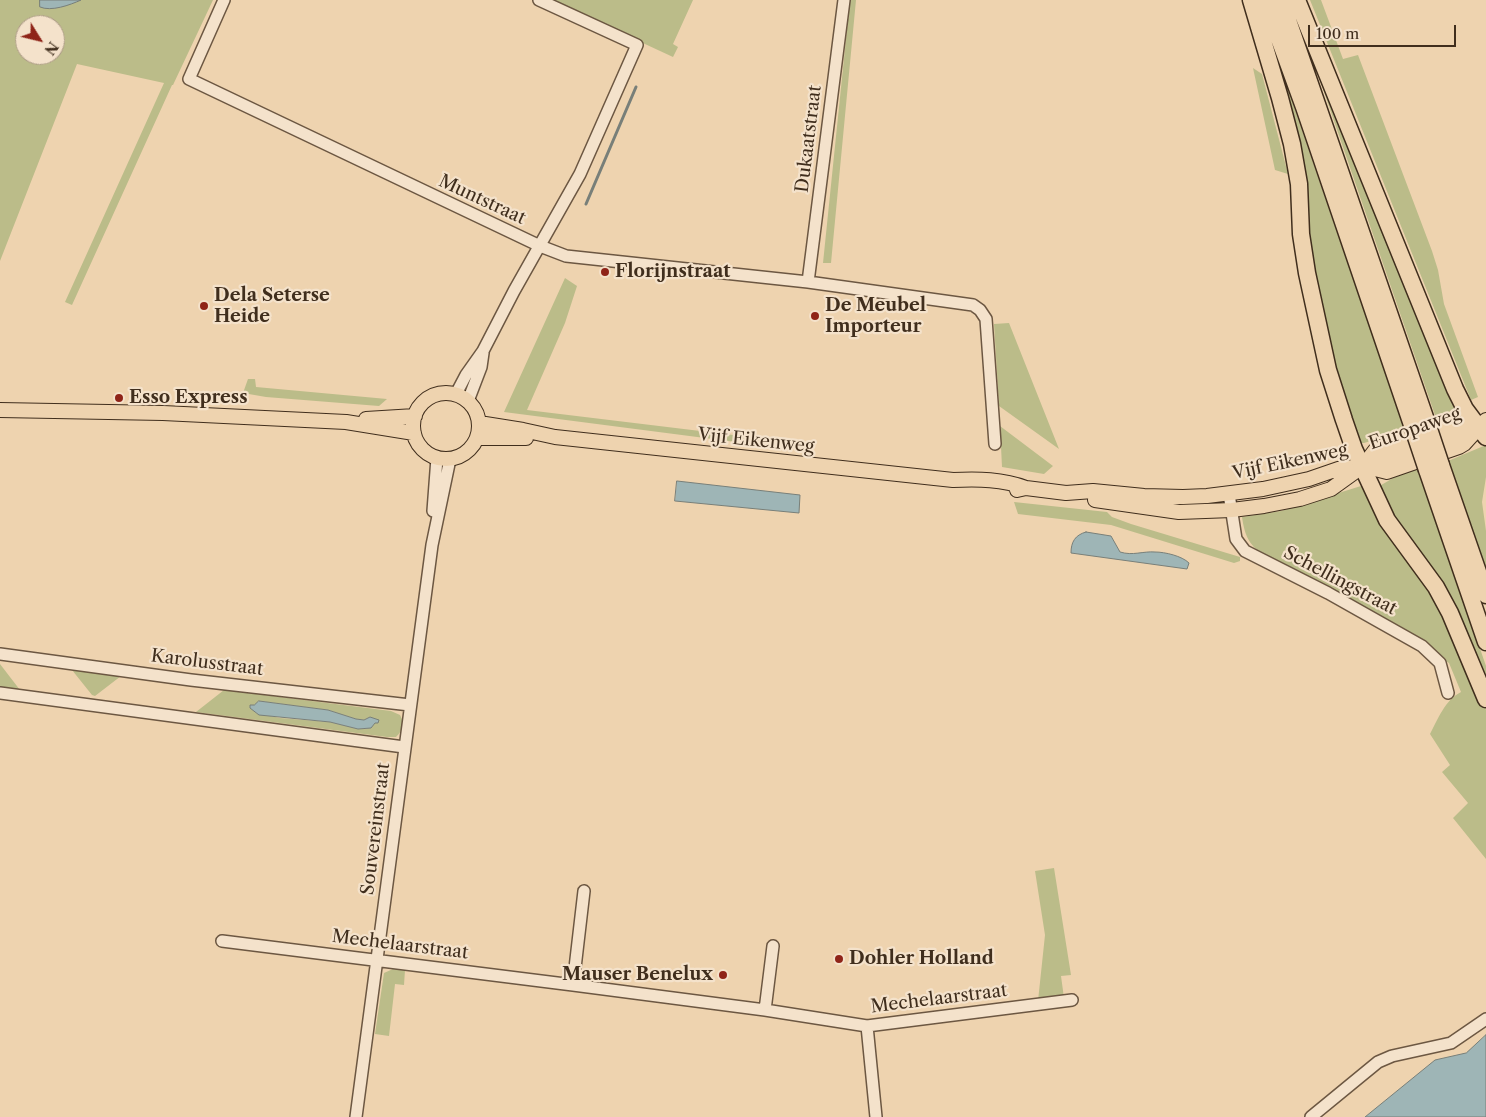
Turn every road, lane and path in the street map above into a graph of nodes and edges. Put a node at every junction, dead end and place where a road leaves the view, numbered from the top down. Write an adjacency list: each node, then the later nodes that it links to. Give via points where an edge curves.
1 (224, 0): 8 (street, Muntstraat, via 189,80)
2 (539, 0): 8 (street, Muntstraat, via 637,44 580,174)
3 (844, 0): 9 (street, Dukaatstraat)
4 (1251, 0): 22 (highway, via 1292,144 1307,273 1328,370)
5 (1265, 0): 14 (highway)
6 (1281, 0): 14 (highway)
7 (1297, 0): 16 (highway, via 1455,389 1465,409)
8 (540, 246): 9 (street, via 566,256); 10 (street, via 484,351 481,367)
9 (808, 282): 20 (street, via 973,305 980,310 986,319)
10 (462, 398): 12 (main road, via 439,394 431,396 418,408); 15 (main road, via 478,414)
11 (0, 410): 13 (main road, via 163,413)
12 (415, 416): 13 (main road); 17 (main road)
13 (346, 422): 17 (main road)
14 (1419, 422): 23 (highway, bridge)
15 (479, 423): 18 (main road, Vijf Eikenweg); 19 (main road)
16 (1484, 427): 22 (main road, Europaweg, via 1464,444 1387,472); 22 (main road, Europaweg, via 1442,425 1376,449)
17 (414, 433): 21 (main road, via 422,448)
18 (555, 437): 19 (main road, Vijf Eikenweg); 24 (main road, Vijf Eikenweg, via 953,480 1009,491 1026,488)
19 (477, 438): 21 (main road, via 466,452)
20 (995, 444)
21 (443, 458): 33 (street, Souvereinstraat)
22 (1363, 466): 25 (main road, Vijf Eikenweg, via 1338,469 1285,485); 26 (main road, Vijf Eikenweg, via 1331,489 1300,499); 32 (highway, via 1388,520 1436,587 1450,613)
23 (1434, 468): 27 (highway); 28 (highway)
24 (1066, 493): 25 (main road, Vijf Eikenweg, via 1182,497); 26 (main road, Vijf Eikenweg, via 1179,512)
25 (1229, 494): 26 (street, Schellingstraat)
26 (1232, 510): 31 (street, Schellingstraat, via 1236,539 1245,551 1422,646 1440,663)
27 (1486, 595)
28 (1486, 642)
29 (0, 654): 33 (street, Karolusstraat)
30 (0, 693): 34 (street)
31 (1448, 693)
32 (1486, 699)
33 (410, 705): 34 (street, Souvereinstraat)
34 (404, 747): 38 (street, Souvereinstraat)
35 (584, 891): 39 (street)
36 (222, 941): 38 (street, Mechelaarstraat)
37 (772, 946): 41 (street)
38 (376, 960): 39 (street, Mechelaarstraat); 44 (street, Souvereinstraat)
39 (573, 985): 41 (street, Mechelaarstraat)
40 (1072, 1000): 43 (street, Mechelaarstraat)
41 (764, 1010): 43 (street, Mechelaarstraat)
42 (1486, 1019): 46 (street, via 1451,1043 1378,1062)
43 (867, 1026): 45 (street)
44 (356, 1117)
45 (876, 1117)
46 (1311, 1117)

